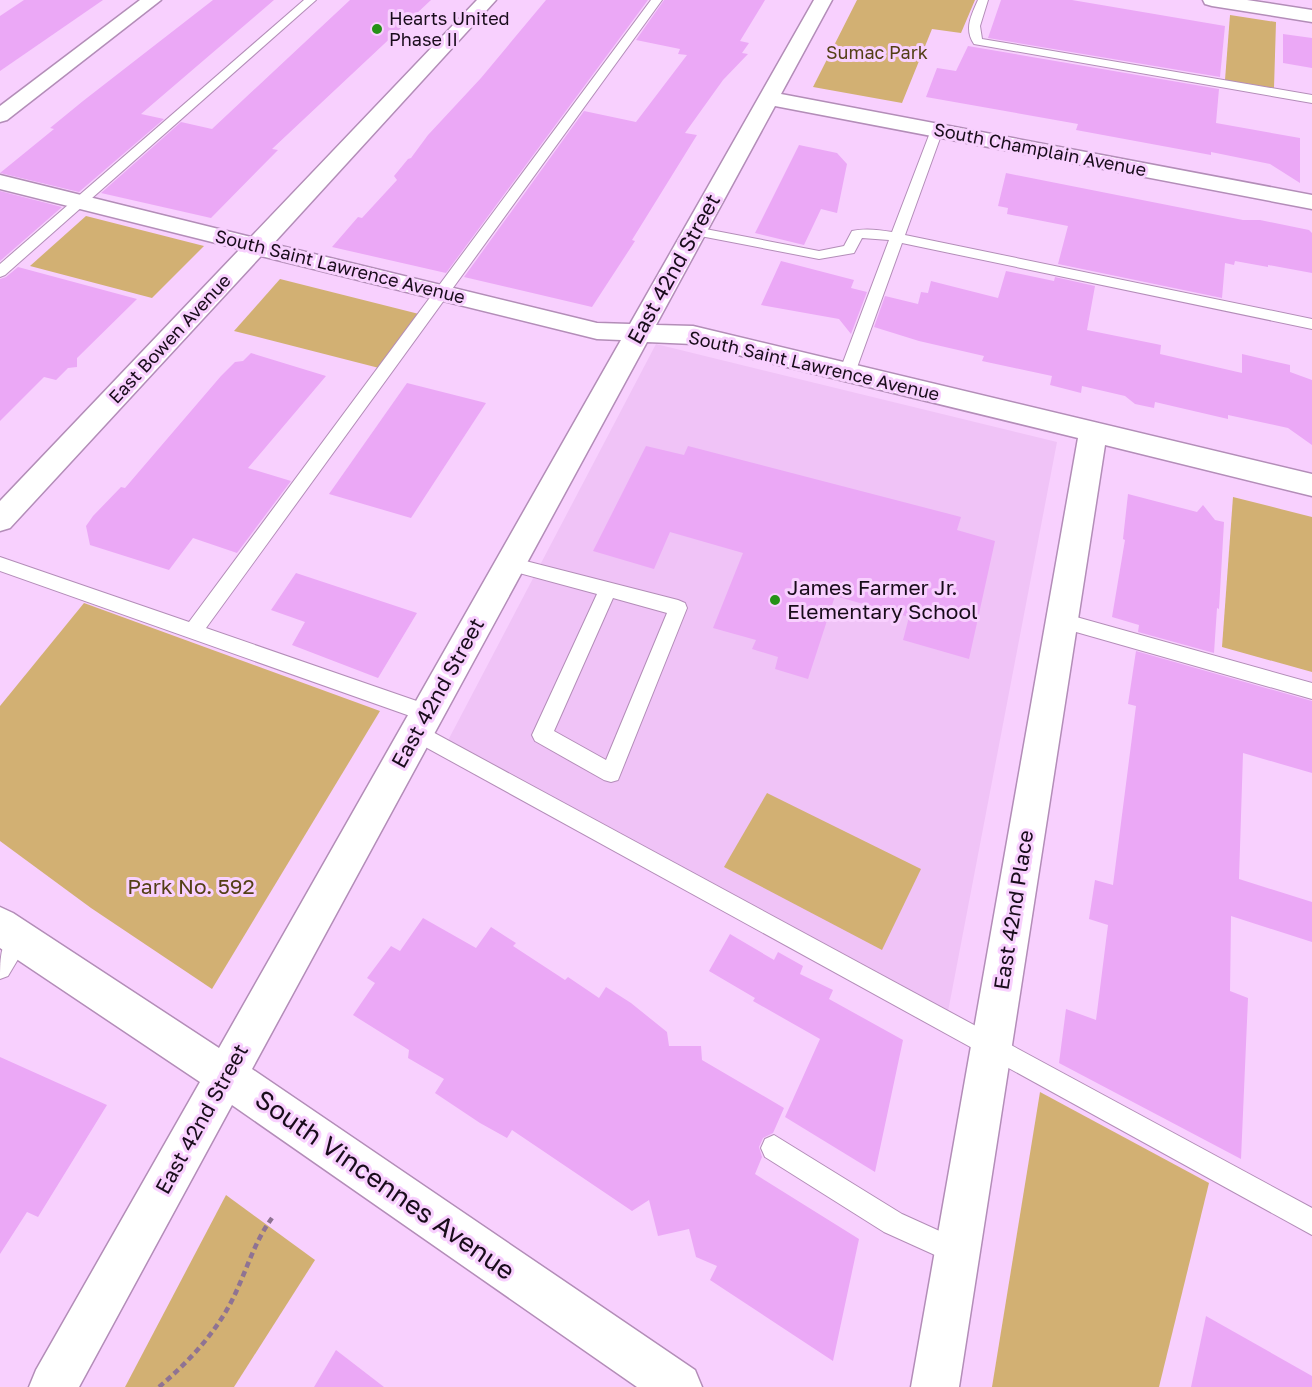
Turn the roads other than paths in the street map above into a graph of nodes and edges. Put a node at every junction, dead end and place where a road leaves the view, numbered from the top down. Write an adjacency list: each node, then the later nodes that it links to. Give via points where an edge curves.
1 (152, 0): 11 (street)
2 (311, 0): 14 (lane)
3 (487, 0): 18 (street, East Bowen Avenue)
4 (657, 0): 20 (lane)
5 (823, 0): 9 (street, East 42nd Street)
6 (983, 0): 10 (lane, via 974,24 973,36 978,42)
7 (1212, 0): 8 (street)
8 (1312, 16)
9 (768, 98): 12 (street, South Champlain Avenue); 16 (street, East 42nd Street)
10 (1312, 99)
11 (0, 116)
12 (937, 130): 15 (street, South Champlain Avenue); 17 (lane)
13 (0, 182): 14 (street, South Saint Lawrence Avenue)
14 (80, 202): 18 (street, South Saint Lawrence Avenue); 19 (lane)
15 (1312, 202)
16 (694, 231): 17 (lane, via 819,255 849,250 857,234); 22 (street, East 42nd Street)
17 (897, 238): 21 (lane); 23 (lane)
18 (256, 247): 20 (street, South Saint Lawrence Avenue); 26 (street, East Bowen Avenue)
19 (0, 272)
20 (441, 293): 22 (street, South Saint Lawrence Avenue, via 597,331); 31 (lane)
21 (1312, 324)
22 (638, 332): 23 (street, South Saint Lawrence Avenue, via 693,335); 28 (street, East 42nd Street)
23 (847, 373): 24 (street, South Saint Lawrence Avenue)
24 (1093, 433): 25 (street, South Saint Lawrence Avenue); 30 (street, East 42nd Place)
25 (1312, 485)
26 (0, 520)
27 (0, 564): 31 (lane)
28 (510, 564): 29 (lane); 33 (street, East 42nd Street)
29 (608, 590): 29 (lane, via 678,608 612,773 542,735)
30 (1062, 621): 32 (lane); 35 (street, East 42nd Place)
31 (192, 632): 33 (lane)
32 (1312, 691)
33 (421, 723): 35 (lane); 36 (street, East 42nd Street)
34 (6, 944): 36 (street, South Vincennes Avenue)
35 (992, 1046): 38 (lane); 39 (street, East 42nd Place)
36 (226, 1076): 40 (street, East 42nd Street); 41 (street, South Vincennes Avenue)
37 (774, 1148): 39 (lane, via 893,1223)
38 (1312, 1222)
39 (957, 1252): 42 (street, East 42nd Place)
40 (53, 1387)
41 (678, 1387)
42 (935, 1387)

